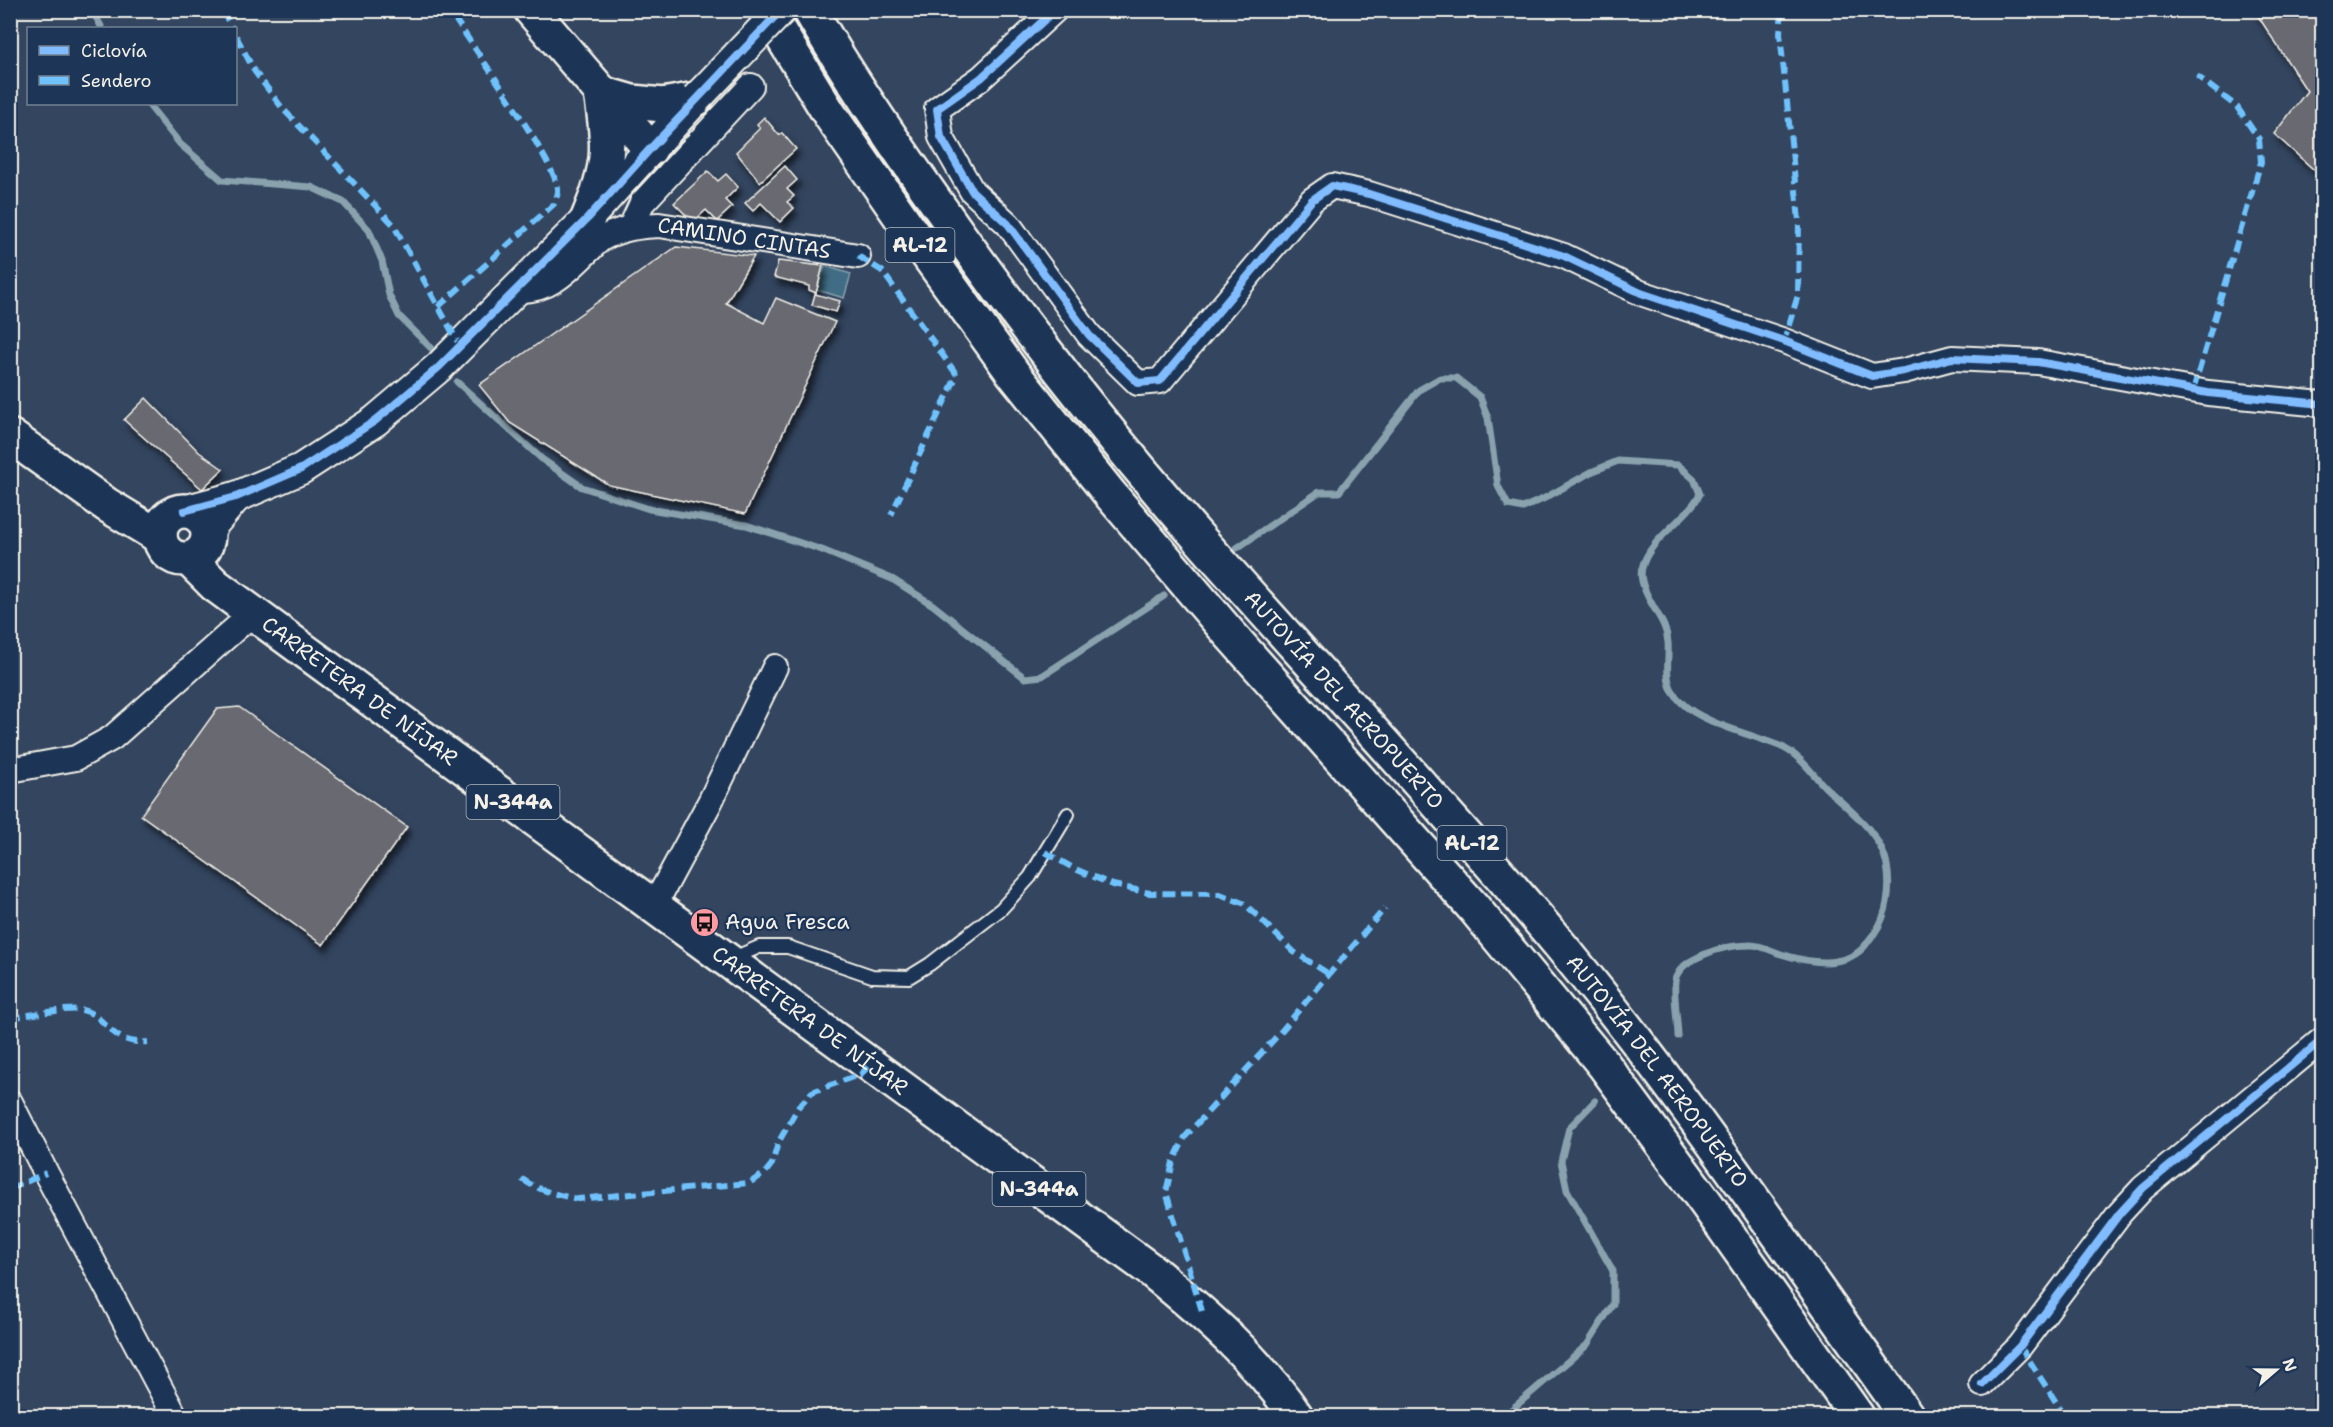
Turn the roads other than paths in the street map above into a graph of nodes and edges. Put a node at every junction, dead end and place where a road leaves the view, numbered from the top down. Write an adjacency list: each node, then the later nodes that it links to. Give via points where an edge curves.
1 (531, 10): 8 (main road)
2 (750, 10): 10 (main road)
3 (766, 10): 10 (main road, AUTOVÍA DEL AEROPUERTO / AL-12)
4 (781, 10): 9 (street, bridge)
5 (811, 10): 31 (main road, AUTOVÍA DEL AEROPUERTO / AL-12, via 894,142 1003,298 1195,533 1553,936 1730,1165)
6 (1055, 10): 16 (street, via 981,78 937,109 941,137 972,191 1008,224 1089,335 1138,383 1160,381 1312,200 1332,186 1369,194 1564,256 1641,293 1785,341 1872,376 1952,358 2038,362 2208,393)
7 (751, 86): 13 (street, CAMINO CINTAS, via 642,203)
8 (601, 93): 9 (main road, via 663,105); 11 (main road); 12 (main road, via 608,135 607,166)
9 (696, 99): 11 (street)
10 (830, 115): 30 (main road, AUTOVÍA DEL AEROPUERTO / AL-12, via 1013,372 1110,494 1474,908 1604,1065)
11 (650, 149): 12 (street)
12 (588, 218): 15 (street)
13 (631, 227): 14 (street, CAMINO CINTAS, via 659,225); 15 (street, CAMINO CINTAS, via 603,237 546,286)
14 (858, 256)
15 (516, 290): 18 (street, via 439,367 375,422 301,469)
16 (2322, 404)
17 (10, 436): 18 (main road, via 107,505)
18 (182, 522): 19 (main road, CARRETERA DE NÍJAR / N-344a, via 206,545 189,560)
19 (253, 613): 21 (street, via 112,738 76,758); 23 (main road, CARRETERA DE NÍJAR / N-344a)
20 (775, 667): 23 (street, via 705,812)
21 (10, 770)
22 (1068, 814): 24 (lane, via 1030,877 1001,909 909,977 872,976 788,947 759,946)
23 (654, 906): 24 (main road, CARRETERA DE NÍJAR / N-344a)
24 (727, 960): 29 (main road, CARRETERA DE NÍJAR / N-344a, via 1202,1311 1246,1352)
25 (2322, 1040): 27 (street, via 2143,1188 2020,1346)
26 (10, 1102): 28 (street)
27 (1982, 1384)
28 (175, 1416)
29 (1296, 1416)
30 (1857, 1416)
31 (1907, 1416)

